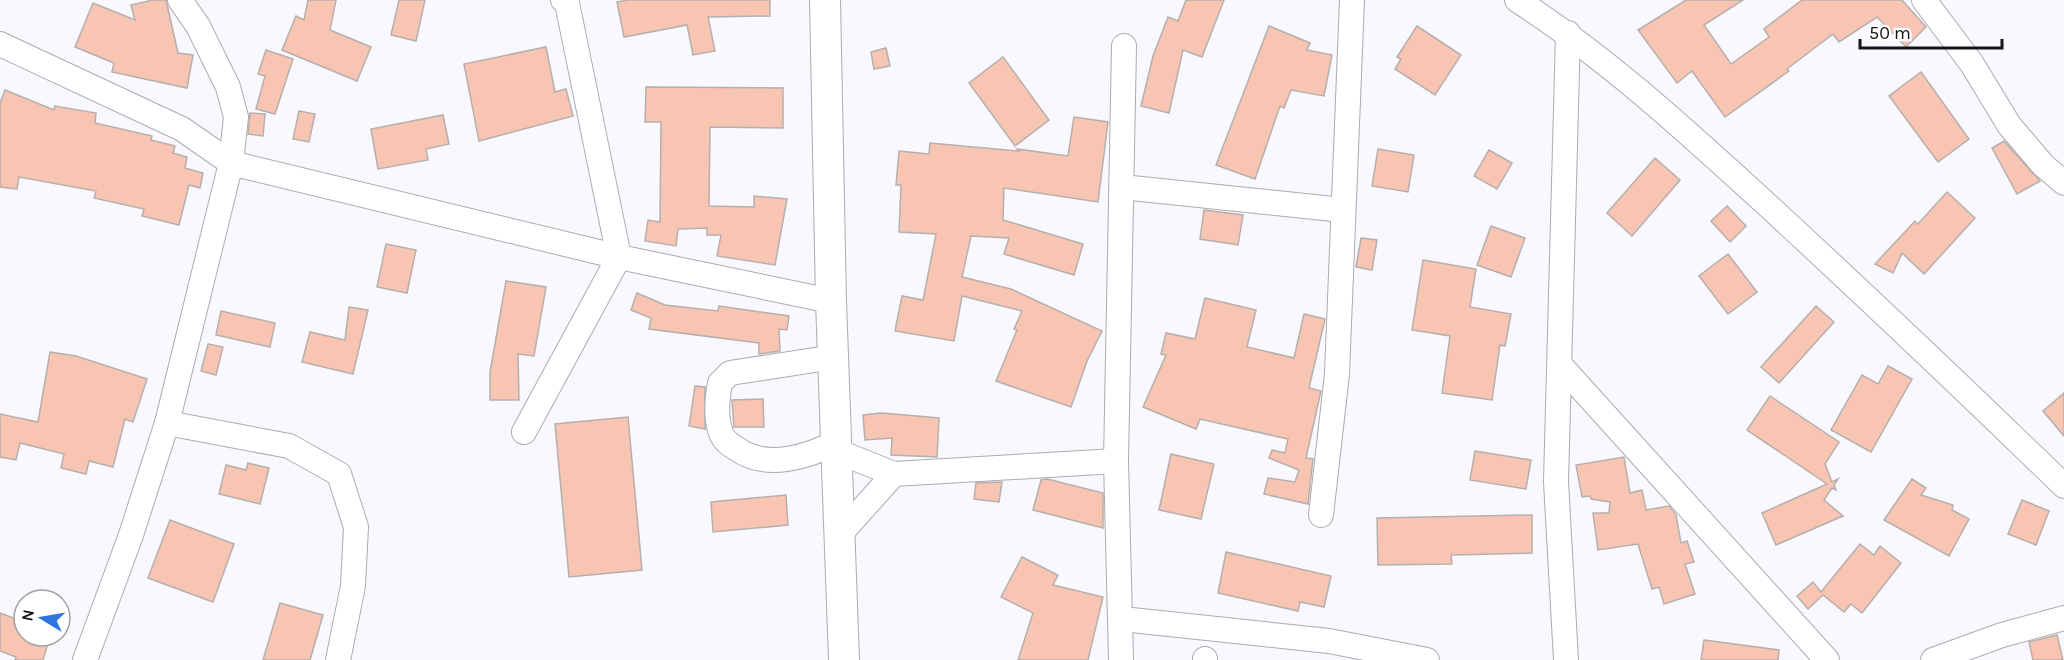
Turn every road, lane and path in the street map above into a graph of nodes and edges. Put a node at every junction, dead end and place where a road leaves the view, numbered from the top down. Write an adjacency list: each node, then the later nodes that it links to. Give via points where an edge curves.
1 (180, 0): 10 (street, via 198,26 228,87 236,117)
2 (563, 0): 14 (street, via 567,3)
3 (825, 0): 15 (main road)
4 (1352, 0): 13 (street)
5 (1517, 0): 7 (street)
6 (1924, 0): 11 (street, via 1972,64 2009,125)
7 (1568, 33): 17 (street); 23 (street, via 1644,92)
8 (0, 44): 10 (street, via 182,129)
9 (1124, 46): 12 (street)
10 (231, 163): 14 (street); 18 (street)
11 (2064, 183)
12 (1122, 187): 13 (street); 21 (street)
13 (1343, 210): 24 (street, via 1338,374)
14 (619, 257): 15 (street); 19 (street)
15 (831, 301): 16 (main road)
16 (834, 357): 20 (main road); 20 (street, via 729,373 720,382 717,413 726,442 760,461 797,457)
17 (1561, 366): 33 (street, via 1557,482); 34 (street)
18 (167, 423): 28 (street); 29 (street, via 289,446 339,474 356,527 353,586)
19 (524, 432)
20 (838, 446): 22 (street); 25 (main road)
21 (1116, 461): 22 (street); 27 (street)
22 (894, 474): 25 (street)
23 (2064, 486)
24 (1322, 515)
25 (841, 533): 30 (main road)
26 (2064, 618): 35 (street)
27 (1122, 619): 31 (street); 32 (street, via 1329,641)
28 (85, 660)
29 (338, 660)
30 (844, 660)
31 (1121, 660)
32 (1427, 660)
33 (1566, 660)
34 (1827, 660)
35 (1933, 660)

